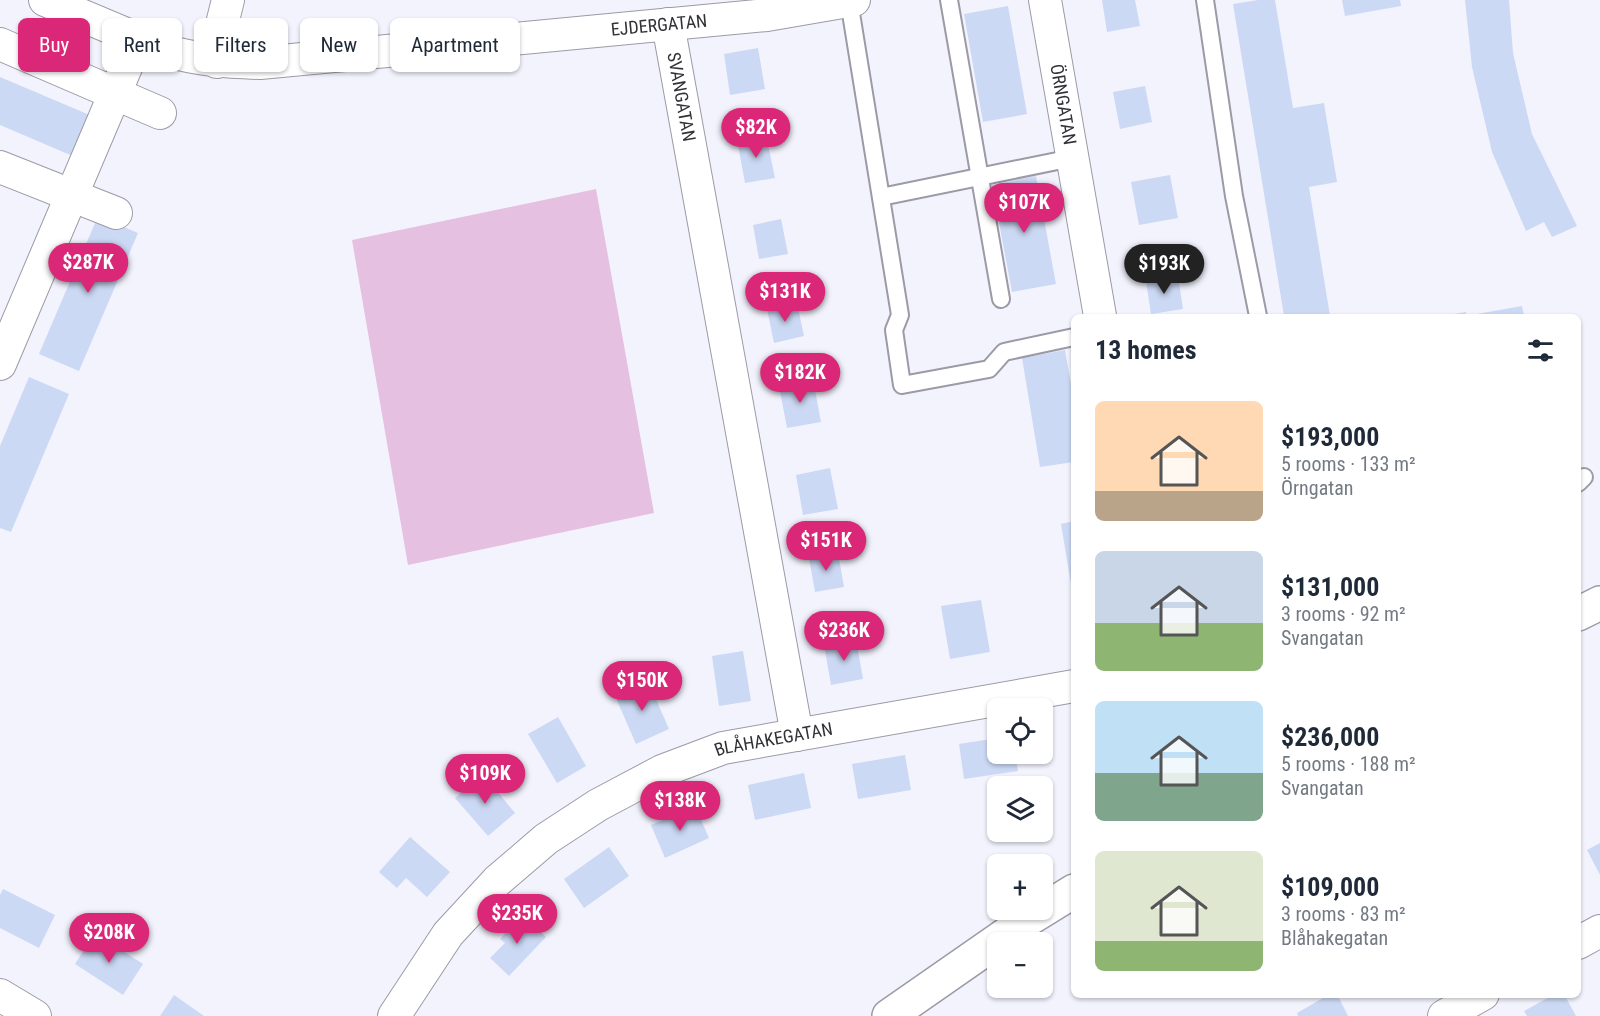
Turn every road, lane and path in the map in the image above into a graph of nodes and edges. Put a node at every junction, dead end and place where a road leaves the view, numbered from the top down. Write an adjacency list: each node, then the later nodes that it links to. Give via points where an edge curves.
1 (45, 0): 9 (street, EJDERGATAN)
2 (228, 0): 8 (street)
3 (851, 0): 7 (street, EJDERGATAN); 20 (lane)
4 (949, 0): 18 (lane)
5 (1045, 0): 16 (street, ÖRNGATAN)
6 (1205, 0): 24 (lane, via 1234,196)
7 (766, 7): 10 (street, EJDERGATAN)
8 (224, 18)
9 (102, 24)
10 (668, 24): 12 (street, EJDERGATAN); 30 (street, SVANGATAN)
11 (0, 44): 14 (street)
12 (288, 60)
13 (124, 72): 14 (street)
14 (115, 94): 15 (street); 19 (street)
15 (160, 113)
16 (1072, 158): 18 (lane); 23 (street, ÖRNGATAN)
17 (0, 167): 19 (street)
18 (980, 177): 20 (lane); 22 (lane)
19 (72, 195): 21 (street); 26 (street)
20 (881, 197): 25 (lane, via 900,315 894,330 902,385 989,369 1004,352)
21 (116, 213)
22 (1001, 299)
23 (1100, 314)
24 (1258, 314)
25 (1071, 338)
26 (1, 356)
27 (1600, 603): 28 (street)
28 (1581, 612)
29 (1071, 687): 30 (street, BLÅHAKEGATAN)
30 (797, 735): 37 (street, BLÅHAKEGATAN, via 723,748 662,771 598,805 546,839 497,881 448,934)
31 (1071, 893): 38 (street)
32 (1600, 931): 33 (street)
33 (1581, 941)
34 (0, 995): 36 (street)
35 (1476, 998): 39 (street)
36 (36, 1016)
37 (394, 1016)
38 (889, 1016)
39 (1443, 1016)

